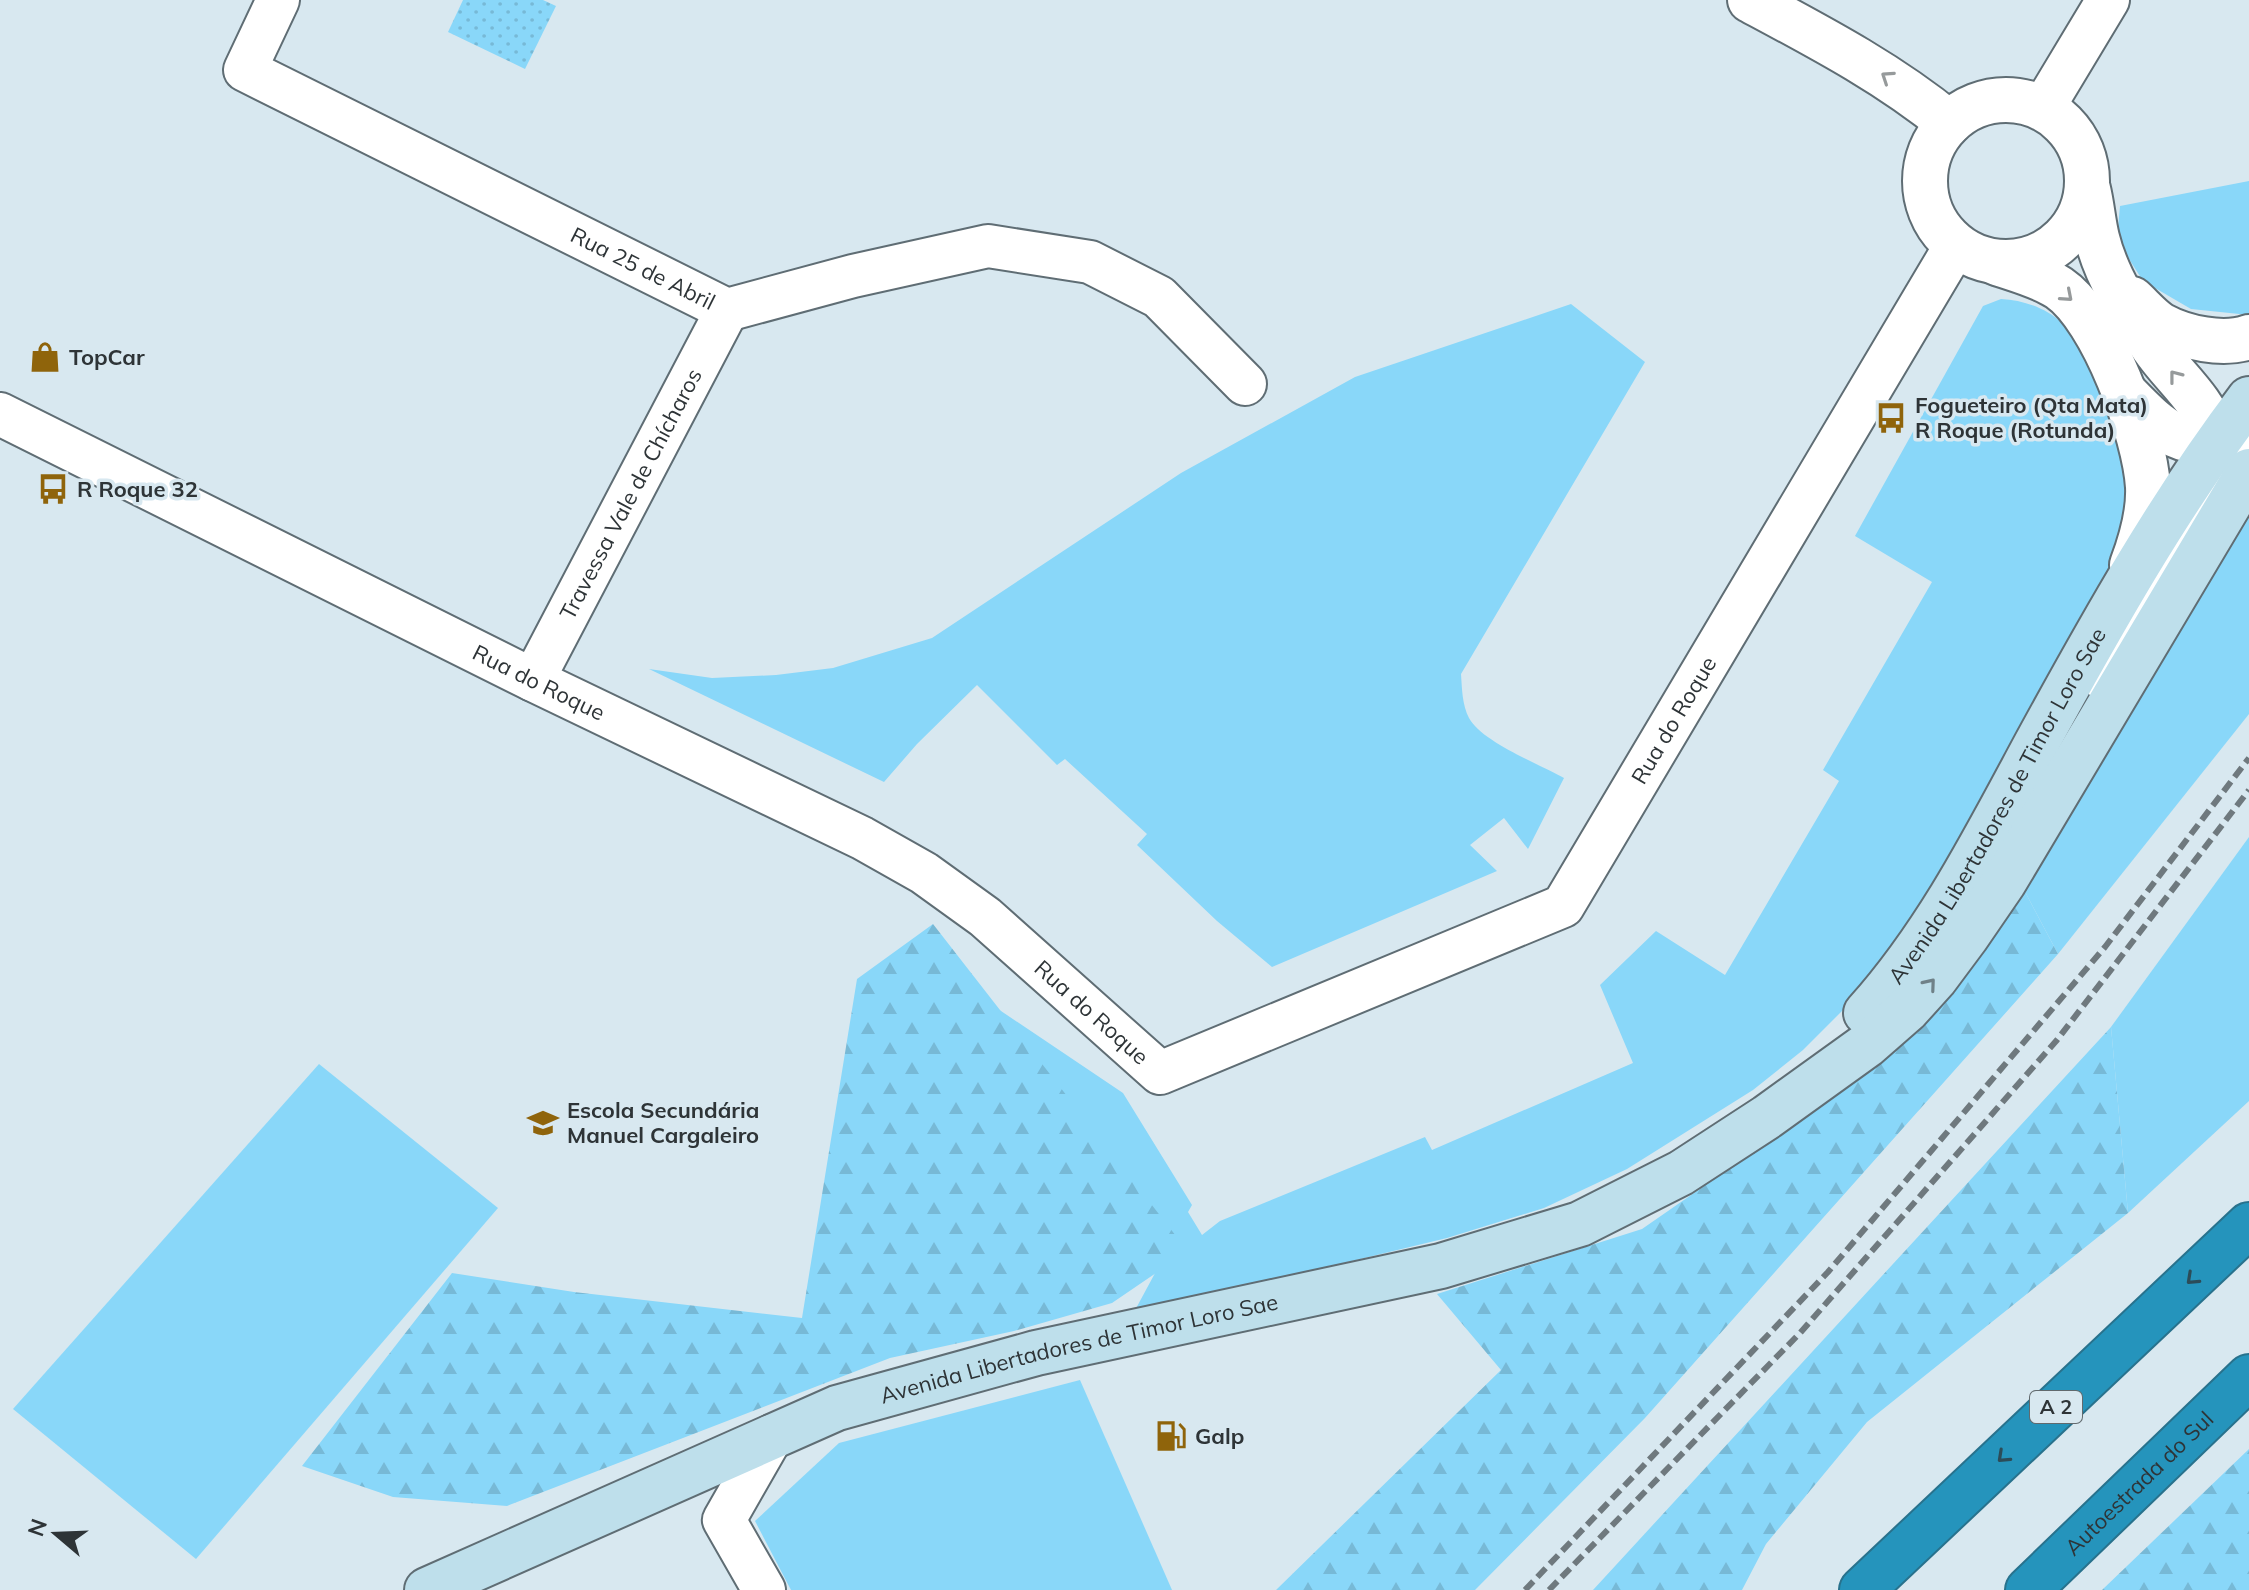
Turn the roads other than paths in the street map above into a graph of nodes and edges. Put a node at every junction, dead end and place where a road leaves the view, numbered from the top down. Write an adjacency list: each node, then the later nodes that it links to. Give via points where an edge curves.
1 (278, 0): 10 (street, Rua 25 de Abril, via 245,70)
2 (1750, 0): 5 (street, one-way to 2, via 1863,61)
3 (2108, 0): 4 (street)
4 (2043, 108): 5 (street, via 2006,98 1978,103); 6 (street, via 2075,136 2086,161)
5 (1949, 123): 7 (street, via 1936,137 1926,163 1925,190 1932,217)
6 (2088, 189): 8 (street, via 2067,236 2047,252); 9 (street, via 2097,237)
7 (1956, 245): 8 (street); 19 (street, Rua do Roque, via 1563,906 1160,1073 985,917 924,873)
8 (1997, 263): 13 (street, one-way to 13, via 2059,288 2078,306 2096,331)
9 (2115, 283): 11 (street, via 2159,324 2215,340); 16 (street, one-way to 9, via 2212,428 2154,349)
10 (727, 310): 12 (street, Rua 25 de Abril, via 988,246 1090,262 1159,297); 19 (street, Travessa Vale de Chícharos)
11 (2249, 337)
12 (1245, 384)
13 (2123, 390): 16 (street, via 2157,425 2184,439 2204,443); 18 (street, via 2148,487 2143,529)
14 (2249, 399): 16 (main road, Avenida Libertadores de Timor Loro Sae)
15 (0, 414): 19 (street, Rua do Roque)
16 (2232, 437): 18 (main road, Avenida Libertadores de Timor Loro Sae); 20 (street, Avenida Libertadores de Timor Loro Sae, via 2204,498 2108,669)
17 (2249, 471): 20 (main road, Avenida Libertadores de Timor Loro Sae)
18 (2122, 591): 21 (main road, Avenida Libertadores de Timor Loro Sae, via 1936,923 1880,997 1819,1063)
19 (533, 680)
20 (2060, 788): 21 (main road, Avenida Libertadores de Timor Loro Sae, one-way to 20, via 1907,1010 1967,936)
21 (1738, 1136): 24 (main road, Avenida Libertadores de Timor Loro Sae, via 1630,1200 1526,1242 1364,1284 1036,1353 837,1408)
22 (2249, 1225): 27 (highway, A 2, one-way to 27)
23 (2249, 1377): 28 (highway, Autoestrada do Sul)
24 (772, 1436): 25 (main road, Avenida Libertadores de Timor Loro Sae); 26 (street, via 724,1520)
25 (427, 1590)
26 (764, 1590)
27 (1862, 1590)
28 (2028, 1590)

